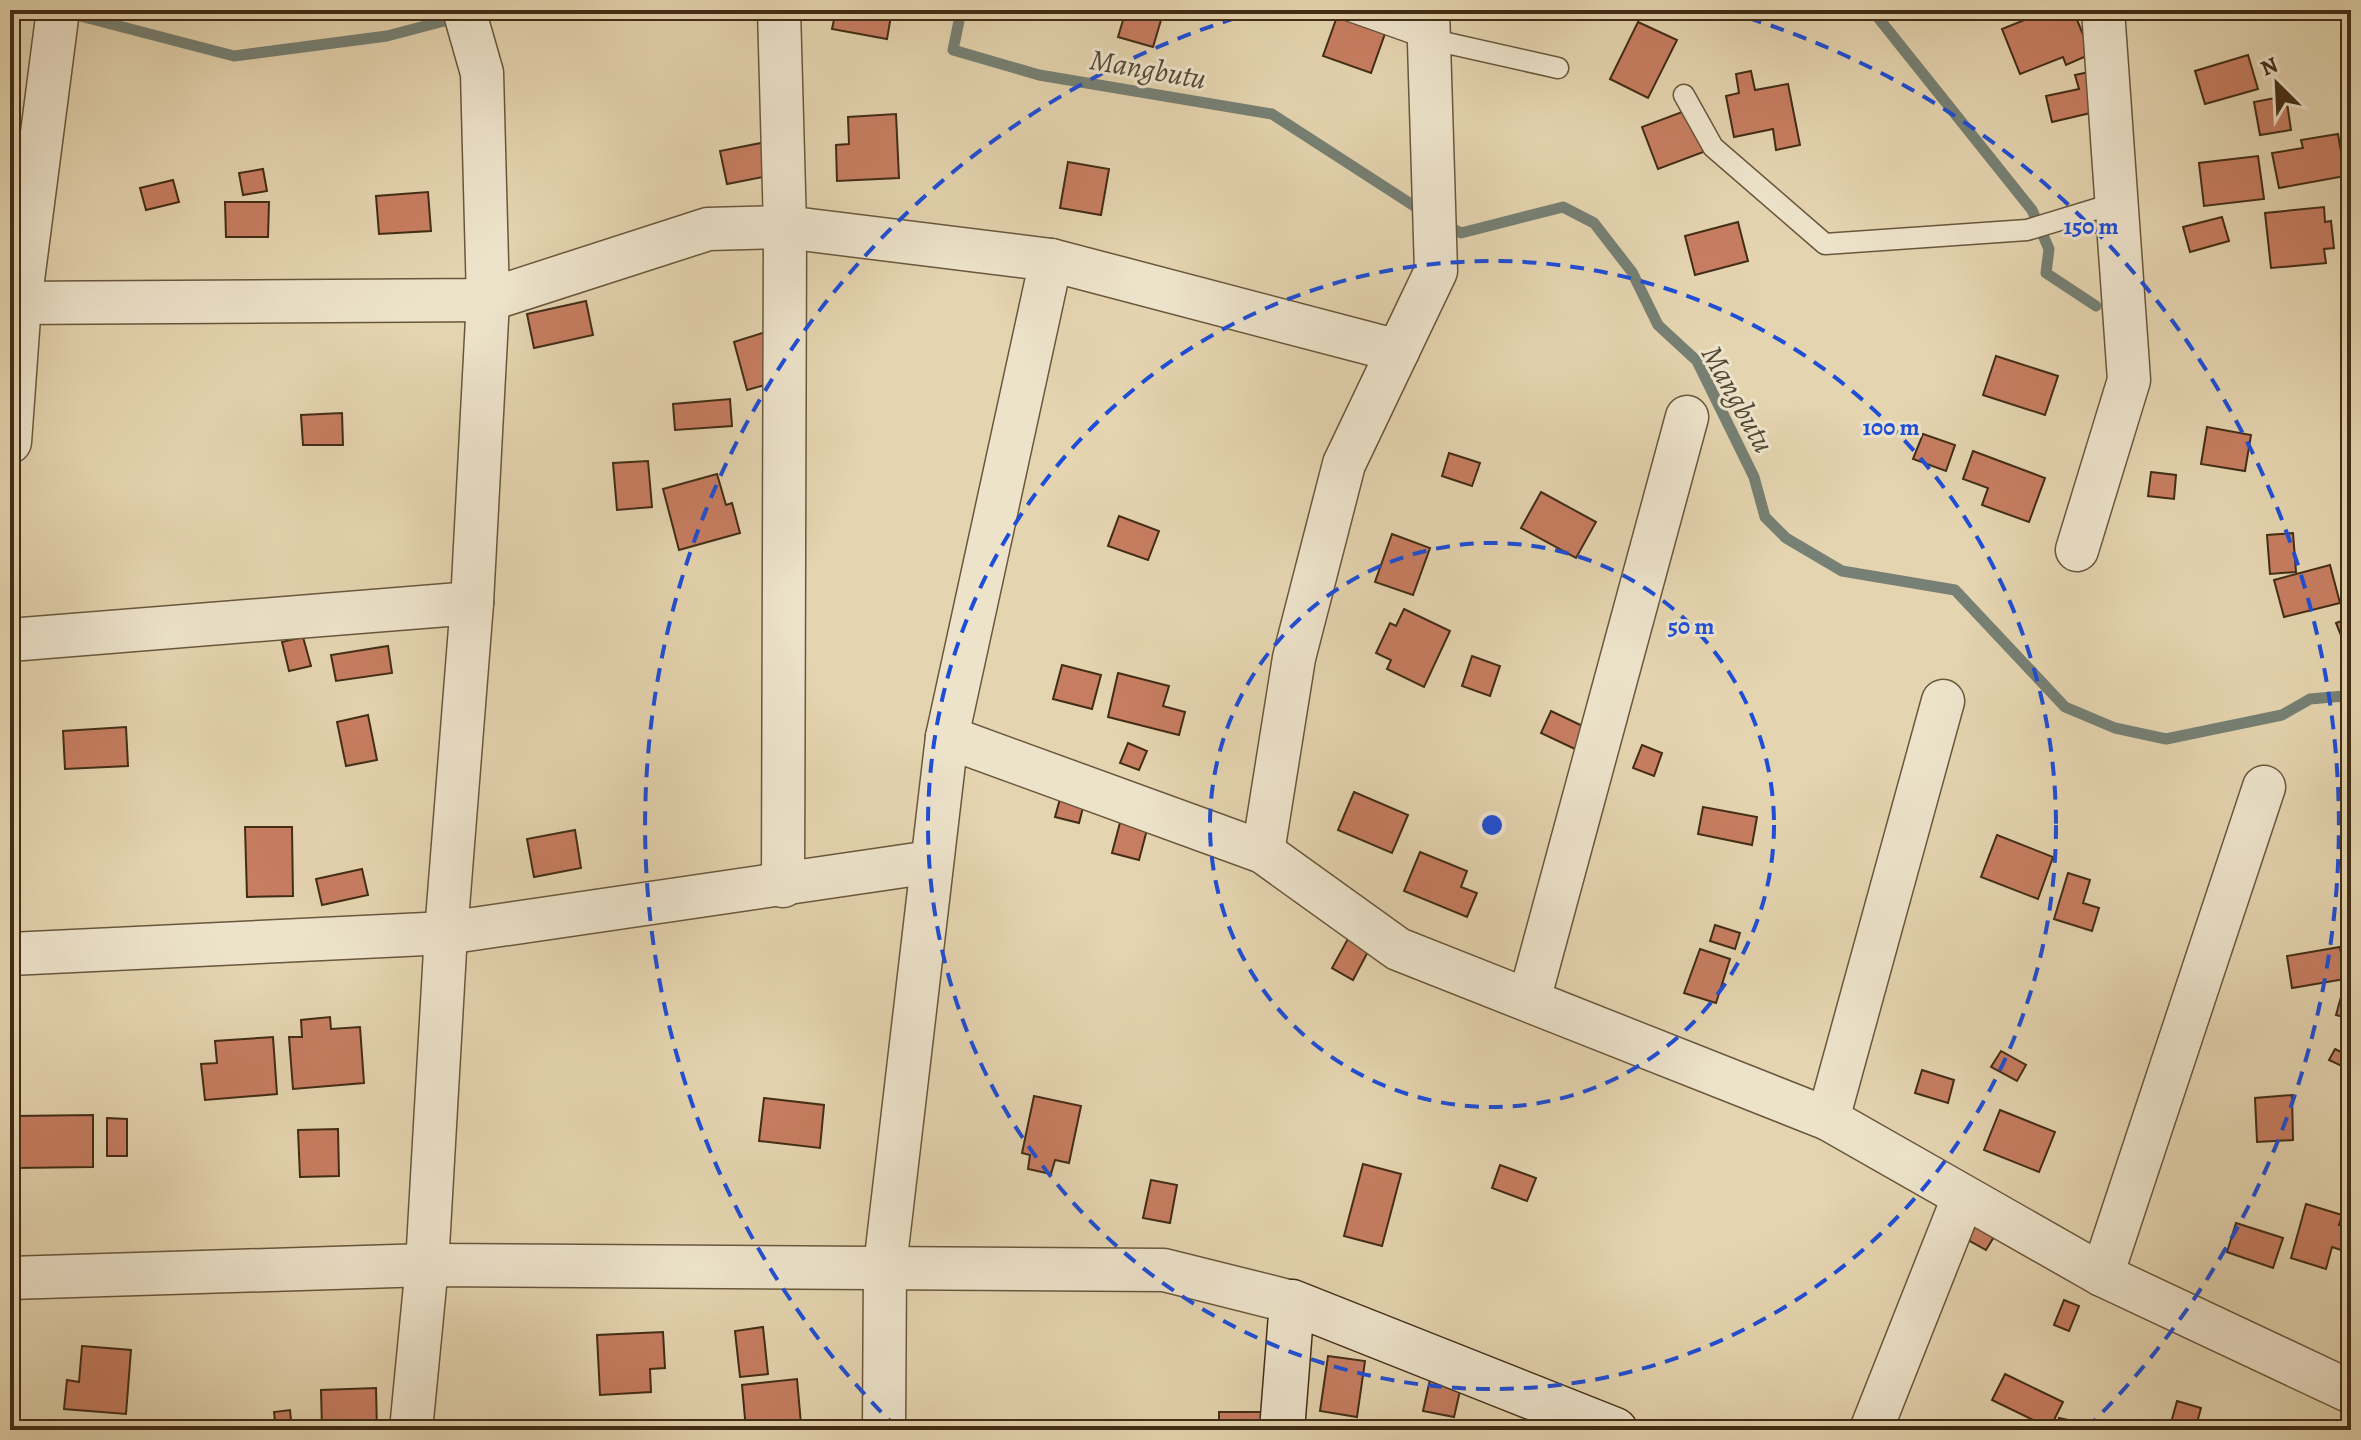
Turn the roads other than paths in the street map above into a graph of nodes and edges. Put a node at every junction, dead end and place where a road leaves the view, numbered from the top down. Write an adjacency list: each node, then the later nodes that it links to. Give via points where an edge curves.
1 (779, 10): 10 (street)
2 (1347, 10): 5 (lane)
3 (2103, 10): 9 (street)
4 (467, 19): 12 (street, via 482,73)
5 (1428, 24): 7 (lane); 14 (street, via 1436,271)
6 (57, 28): 13 (street)
7 (1558, 68)
8 (1684, 95): 9 (lane, via 1713,147 1825,244 2037,228)
9 (2119, 202): 17 (street, via 2129,380)
10 (785, 227): 11 (street); 12 (street, via 708,229); 25 (street)
11 (1051, 260): 14 (street); 21 (street)
12 (488, 300): 13 (street); 18 (street)
13 (15, 303): 16 (street)
14 (1398, 351): 23 (street, via 1344,464 1294,658)
15 (1687, 417): 28 (street)
16 (10, 442)
17 (2077, 550)
18 (472, 603): 19 (street); 26 (street)
19 (10, 640)
20 (1943, 701): 29 (street)
21 (947, 737): 23 (street); 24 (street)
22 (2264, 787): 33 (street)
23 (1263, 852): 28 (street, via 1398,949)
24 (931, 862): 25 (street); 32 (street)
25 (783, 886): 26 (street)
26 (446, 933): 27 (street); 31 (street)
27 (10, 954)
28 (1529, 1000): 29 (street)
29 (1828, 1119): 30 (street)
30 (1963, 1198): 33 (street); 41 (street)
31 (427, 1265): 32 (street); 34 (street); 37 (street)
32 (885, 1266): 35 (street, via 1164,1270); 38 (street)
33 (2102, 1275): 36 (street)
34 (10, 1278)
35 (1292, 1302): 39 (street); 40 (street)
36 (2351, 1392)
37 (411, 1430)
38 (884, 1430)
39 (1282, 1430)
40 (1615, 1430)
41 (1871, 1430)

